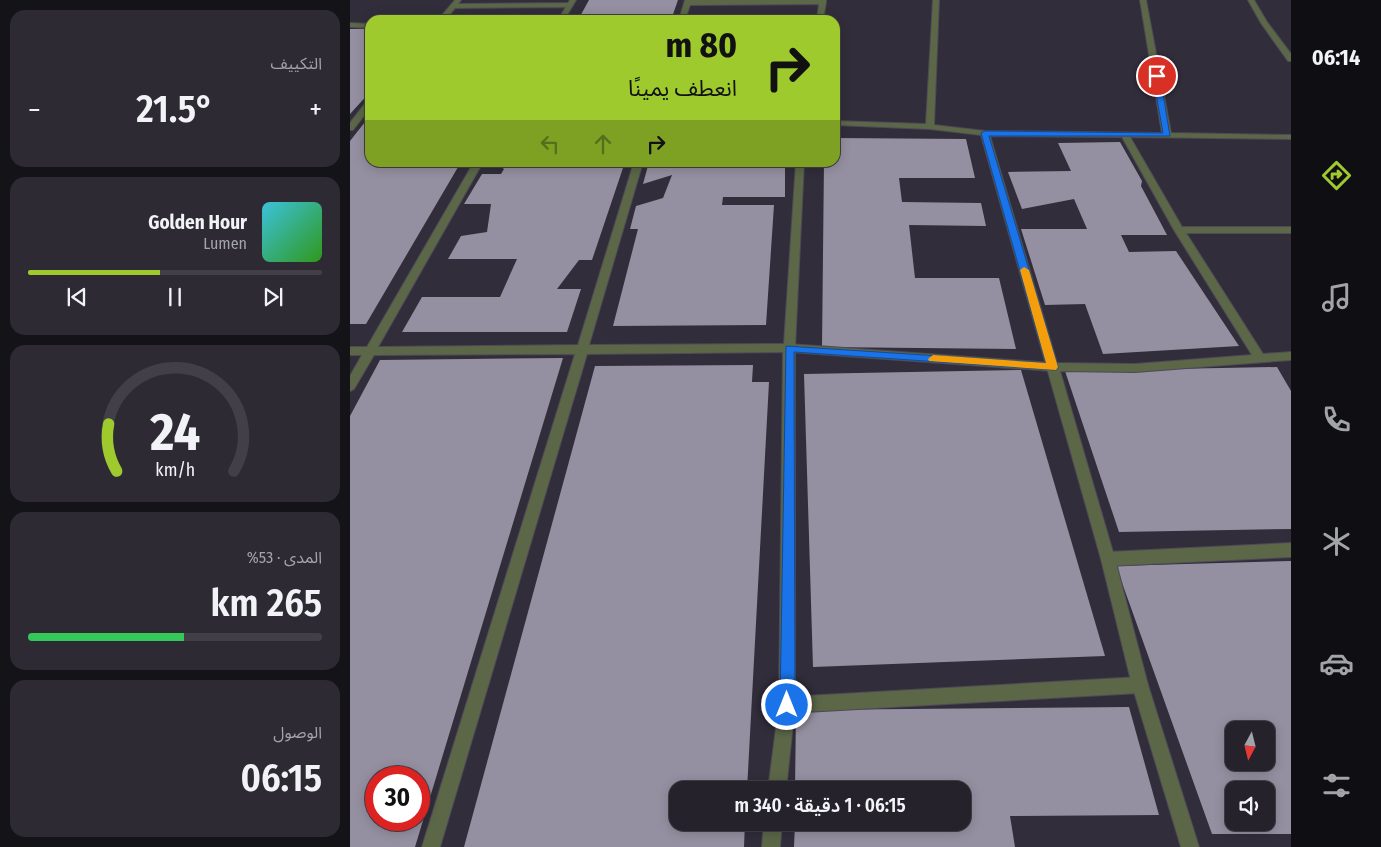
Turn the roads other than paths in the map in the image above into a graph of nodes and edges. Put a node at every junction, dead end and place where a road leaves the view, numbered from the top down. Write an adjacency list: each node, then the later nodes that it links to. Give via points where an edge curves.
1 (936, 0): 17 (street)
2 (1142, 0): 21 (street)
3 (1251, 0): 14 (street)
4 (688, 1): 5 (street); 10 (street)
5 (823, 1): 11 (street)
6 (571, 2): 7 (street); 9 (street)
7 (456, 3): 8 (street)
8 (445, 15)
9 (564, 15)
10 (684, 15)
11 (821, 15)
12 (350, 25): 13 (street)
13 (365, 26)
14 (1291, 59)
15 (365, 111): 18 (street)
16 (840, 123): 17 (street)
17 (930, 127): 19 (street)
18 (350, 128)
19 (985, 133): 20 (street); 34 (street)
20 (1124, 134): 21 (street); 26 (street)
21 (1167, 135): 22 (street)
22 (1291, 136)
23 (476, 167): 31 (street)
24 (637, 167): 29 (street)
25 (800, 167): 28 (street)
26 (1179, 230): 27 (street); 33 (street)
27 (1291, 230)
28 (789, 348): 29 (street); 34 (street); 39 (street)
29 (582, 350): 31 (street); 42 (street)
30 (350, 351): 31 (street)
31 (370, 351): 35 (street)
32 (1291, 356): 33 (street)
33 (1260, 358): 34 (street, via 1135,368)
34 (1052, 367): 37 (street)
35 (350, 386)
36 (1291, 550): 37 (street)
37 (1108, 559): 38 (street)
38 (1140, 685): 39 (street); 44 (street)
39 (787, 705): 40 (street)
40 (778, 781)
41 (772, 831): 43 (street)
42 (431, 847)
43 (770, 847)
44 (1190, 847)

